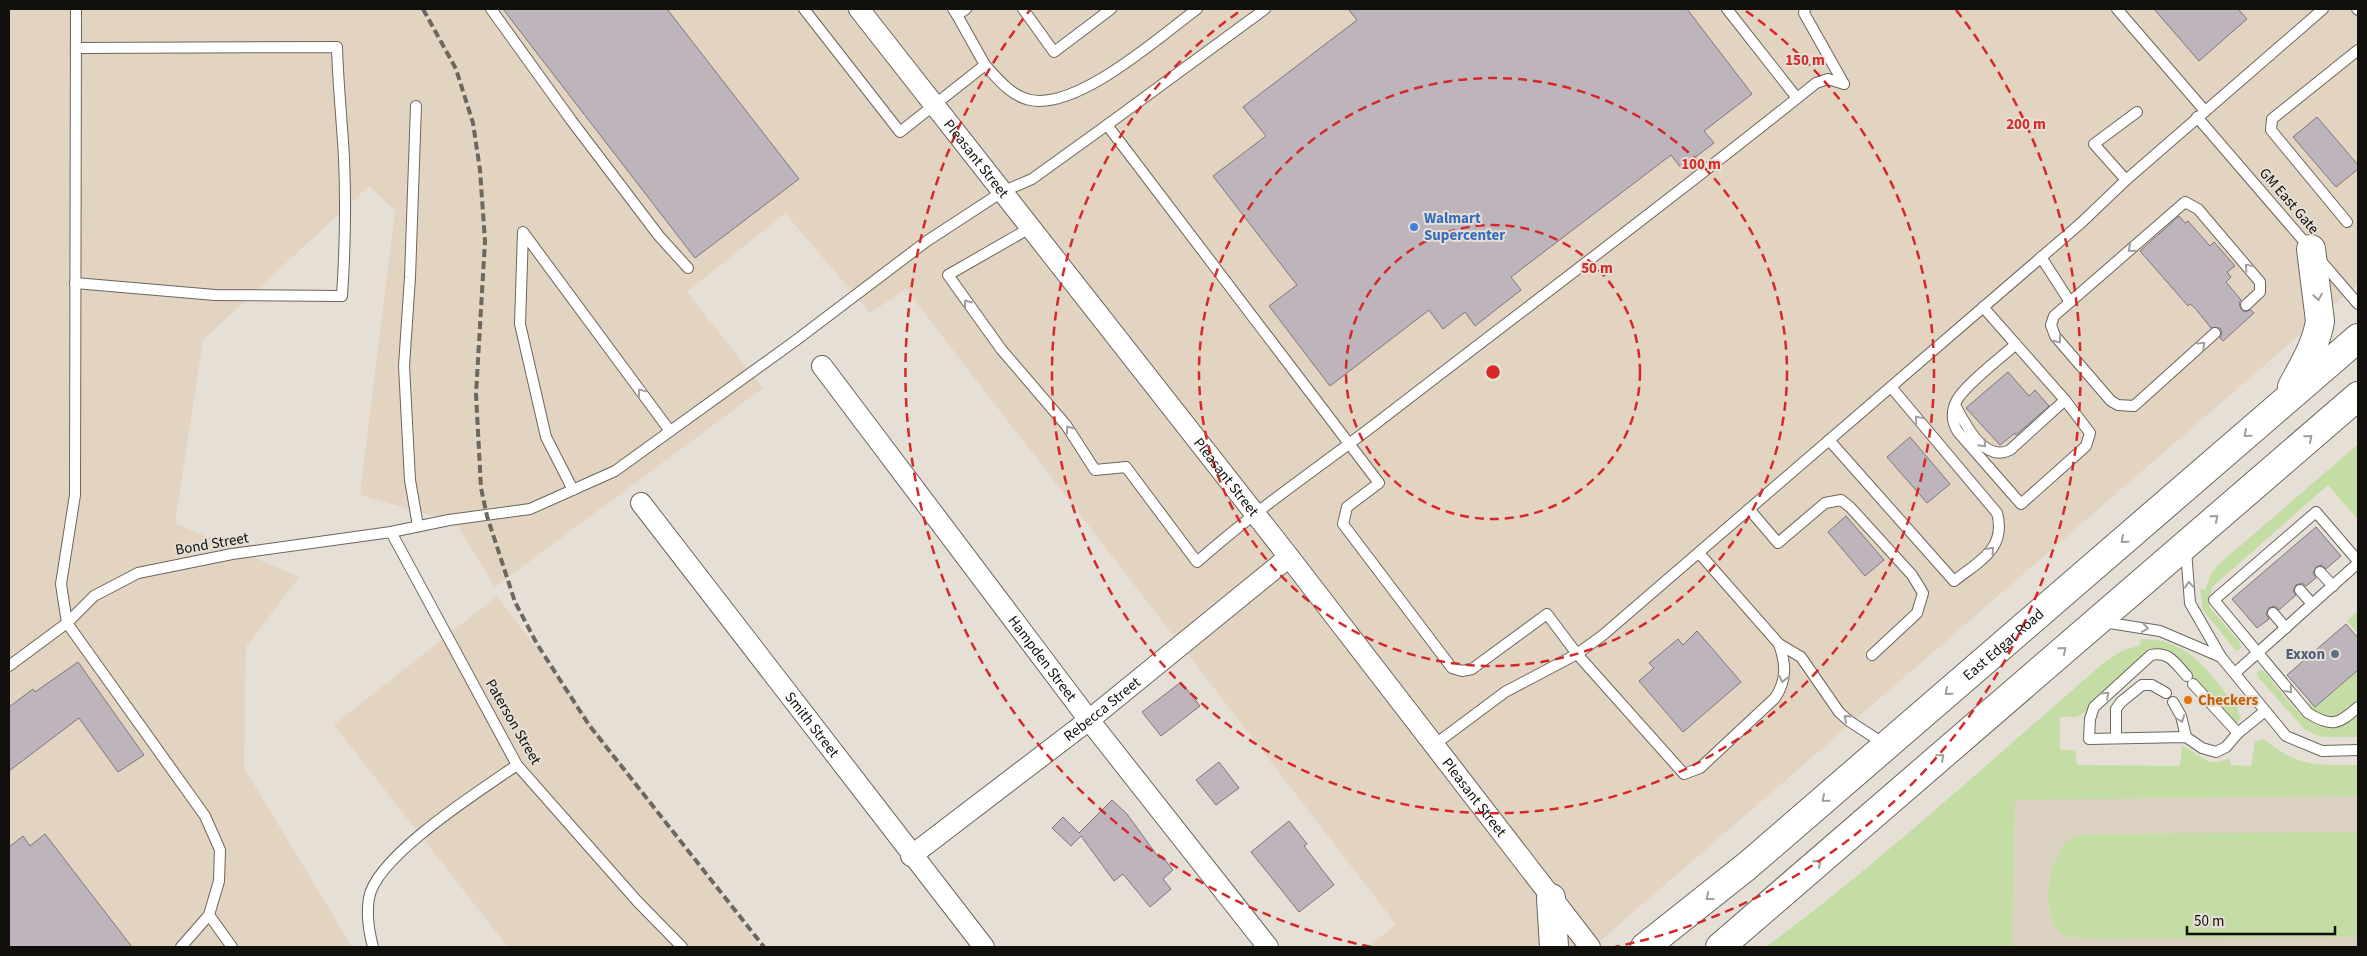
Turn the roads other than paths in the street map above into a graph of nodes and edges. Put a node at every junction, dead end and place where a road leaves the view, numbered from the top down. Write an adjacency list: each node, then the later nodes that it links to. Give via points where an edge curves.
1 (76, 9): 14 (lane)
2 (491, 9): 29 (lane, via 659,236)
3 (804, 9): 19 (lane, via 900,132)
4 (859, 9): 19 (street, Pleasant Street)
5 (1023, 9): 6 (lane, via 1054,52)
6 (1111, 9)
7 (1197, 9): 16 (lane, via 1118,68 1074,93 1049,101 1028,100 1005,87)
8 (1265, 9): 22 (lane, Bond Street)
9 (1727, 9): 17 (lane)
10 (1805, 9): 17 (lane, via 1804,13 1844,84 1828,79 1816,83)
11 (2117, 9): 21 (lane, GM East Gate)
12 (2318, 10): 21 (lane)
13 (959, 11): 16 (lane)
14 (76, 48): 30 (lane); 30 (lane, via 337,47 344,157 344,260 342,296 215,295)
15 (2358, 50): 25 (lane, via 2272,119 2270,130)
16 (985, 65): 19 (lane)
17 (1797, 98): 47 (lane)
18 (416, 106): 52 (lane, via 404,366 410,480)
19 (934, 106): 24 (street, Pleasant Street)
20 (2137, 112): 23 (lane, via 2094,144)
21 (2201, 114): 23 (lane); 27 (lane, GM East Gate)
22 (1107, 125): 24 (lane, Bond Street, via 1032,178); 47 (lane)
23 (2126, 180): 28 (lane)
24 (1002, 192): 26 (street, Pleasant Street); 45 (lane, Bond Street, via 927,241 796,341)
25 (2347, 222)
26 (1030, 228): 51 (street, Pleasant Street); 51 (lane, one-way to 26, via 1197,562 1126,467 1095,470 1066,425 1002,349 948,276)
27 (2311, 249): 32 (lane, GM East Gate); 42 (highway, one-way to 42, via 2320,310 2318,333 2309,357)
28 (2041, 257): 31 (lane); 34 (lane)
29 (688, 268)
30 (75, 283): 64 (lane, via 75,494 60,584)
31 (2070, 302): 33 (lane, one-way to 31, via 2260,292 2260,282 2198,209 2185,202); 35 (lane, one-way to 35, via 2052,320 2051,331 2118,405 2134,406)
32 (2358, 304)
33 (2246, 305)
34 (1983, 307): 37 (lane); 39 (lane)
35 (2215, 333)
36 (2358, 338): 42 (highway, East Edgar Road)
37 (2016, 344): 41 (lane); 43 (lane, via 1960,396)
38 (822, 366): 77 (street, Hampden Street)
39 (1891, 387): 46 (lane); 46 (lane, one-way to 39, via 1954,581 1996,546 2001,526 1997,513)
40 (2358, 396): 44 (highway)
41 (2065, 400): 43 (lane, one-way to 41, via 1963,422 1986,448 1991,452 2004,453); 43 (lane, via 2089,430 2088,443 2020,504 1958,432 1953,420)
42 (2284, 402): 82 (highway, East Edgar Road, one-way to 82)
43 (1955, 405)
44 (2346, 416): 54 (highway, one-way to 44)
45 (670, 431): 48 (lane, Bond Street, via 615,471); 48 (lane, one-way to 48, via 523,232 520,324 546,436)
46 (1829, 440): 50 (lane)
47 (1350, 443): 51 (lane); 68 (lane, via 1379,483 1347,507 1343,524 1449,666 1462,672 1472,669 1547,614)
48 (573, 490): 52 (lane, Bond Street, via 530,509)
49 (641, 503): 85 (street, Smith Street)
50 (1748, 509): 55 (lane); 69 (lane, via 1778,542 1825,503 1841,500 1912,575 1923,593 1918,613)
51 (1255, 514): 56 (street, Pleasant Street)
52 (418, 526): 53 (lane, Bond Street)
53 (391, 532): 64 (lane, Bond Street, via 232,554 138,573 94,596); 84 (lane, Paterson Street)
54 (2185, 544): 63 (highway); 70 (lane, one-way to 54, via 2190,602)
55 (1698, 553): 66 (lane); 68 (lane)
56 (1289, 557): 77 (street, Rebecca Street); 81 (street, Pleasant Street)
57 (2358, 562): 59 (lane); 67 (lane, via 2316,512 2271,557 2214,600)
58 (2320, 572): 59 (lane)
59 (2332, 586): 61 (lane)
60 (2300, 590): 61 (lane)
61 (2312, 604): 65 (lane)
62 (2273, 613): 65 (lane)
63 (2097, 621): 70 (lane, one-way to 70, via 2160,631); 97 (highway, one-way to 63)
64 (67, 623): 71 (lane, Bond Street); 87 (lane, via 205,816 220,850 219,881)
65 (2286, 628): 67 (lane)
66 (1779, 644): 68 (lane, one-way to 68, via 1785,671 1782,688 1765,709 1700,768 1684,774); 82 (lane, one-way to 66, via 1839,712 1801,657)
67 (2257, 653): 72 (lane); 75 (lane, one-way to 75, via 2308,714 2319,720 2332,723 2343,720)
68 (1577, 654): 81 (lane, via 1505,692)
69 (1872, 656)
70 (2221, 658): 72 (lane)
71 (9, 666)
72 (2235, 673): 76 (lane)
73 (2166, 693): 80 (lane, via 2152,685 2142,685 2121,702 2116,709)
74 (2173, 702): 79 (lane, one-way to 79, via 2181,716)
75 (2358, 707)
76 (2265, 712): 78 (lane); 83 (lane, via 2286,736 2322,751)
77 (1089, 720): 85 (street, Rebecca Street); 93 (street, Hampden Street)
78 (2238, 733): 79 (lane, via 2226,747 2216,752 2202,748); 80 (lane, one-way to 78, via 2089,739 2094,708 2151,655 2160,653 2169,655)
79 (2186, 737): 80 (lane)
80 (2116, 738)
81 (1434, 745): 86 (street, Pleasant Street)
82 (1887, 746): 96 (highway, East Edgar Road, one-way to 96, via 1747,866)
83 (2358, 750)
84 (517, 765): 90 (lane, via 445,816 387,864 369,897 368,929); 91 (lane, Paterson Street)
85 (911, 856): 92 (street, Smith Street)
86 (1551, 898): 94 (highway); 95 (street, Pleasant Street)
87 (209, 914): 88 (lane); 89 (lane)
88 (181, 947)
89 (232, 947)
90 (373, 947)
91 (682, 947)
92 (984, 947)
93 (1268, 947)
94 (1554, 947)
95 (1590, 947)
96 (1645, 947)
97 (1720, 947)

